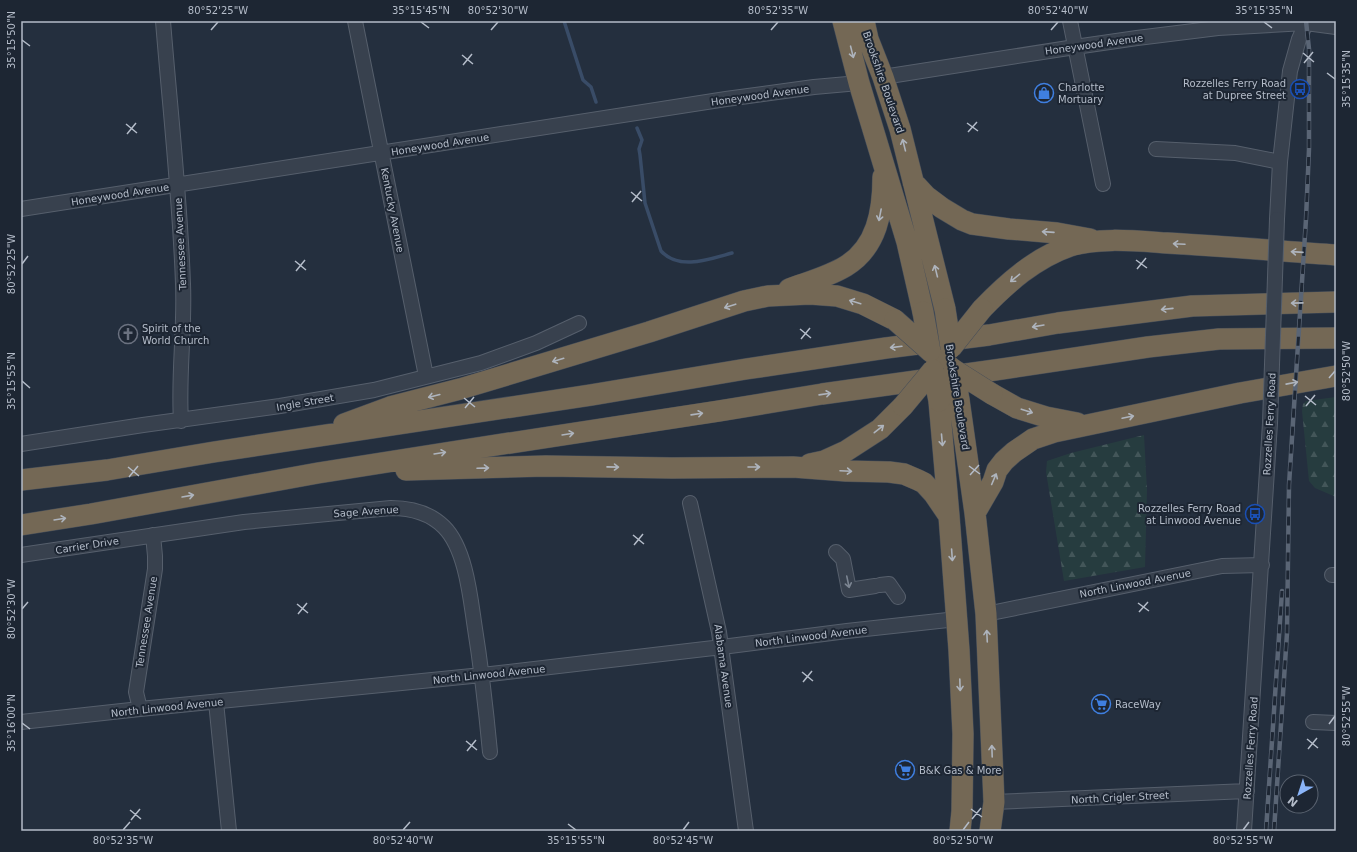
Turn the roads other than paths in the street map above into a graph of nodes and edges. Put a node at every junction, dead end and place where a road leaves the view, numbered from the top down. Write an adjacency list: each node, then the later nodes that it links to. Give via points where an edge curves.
1 (163, 21): 17 (street, Tennessee Avenue)
2 (355, 21): 12 (street, Kentucky Avenue)
3 (843, 21): 10 (highway, Brookshire Boulevard, one-way to 10)
4 (864, 21): 9 (highway, Brookshire Boulevard)
5 (1070, 21): 8 (street)
6 (1307, 22): 7 (street, Honeywood Avenue); 8 (street, Honeywood Avenue, via 1218,28); 14 (street, Rozzelles Ferry Road, via 1290,71)
7 (1336, 27)
8 (1075, 47): 9 (street, Honeywood Avenue); 16 (street)
9 (883, 77): 15 (highway, Brookshire Boulevard, one-way to 9, via 900,128)
10 (860, 83): 12 (street, Honeywood Avenue, via 726,99); 13 (highway, Brookshire Boulevard)
11 (1156, 149): 14 (street, via 1235,153)
12 (381, 153): 17 (street, Honeywood Avenue); 26 (street, Kentucky Avenue)
13 (884, 162): 21 (highway, one-way to 21, via 883,198 878,222 863,252 849,264 830,274); 25 (highway, Brookshire Boulevard, bridge, via 908,242 923,312)
14 (1280, 162): 42 (street, Rozzelles Ferry Road, bridge)
15 (913, 182): 19 (highway, one-way to 15, via 1057,233 972,224 942,208); 25 (highway, Brookshire Boulevard, one-way to 15, bridge, via 945,309)
16 (1103, 184)
17 (177, 185): 18 (street, Honeywood Avenue); 28 (street, Tennessee Avenue, via 183,286)
18 (21, 209)
19 (1100, 241): 20 (highway, one-way to 19, via 1207,245); 25 (highway, one-way to 25, bridge, via 1071,246 1044,258 1021,273 982,308)
20 (1336, 255)
21 (768, 296): 25 (highway, one-way to 21, bridge, via 895,320 863,304 837,296); 30 (highway, one-way to 30, via 744,301 460,389 390,407)
22 (1336, 302): 30 (highway, one-way to 30, via 1192,306 1058,323)
23 (579, 323): 26 (street, Ingle Street, via 516,351 481,363)
24 (1336, 338): 33 (highway, one-way to 24, via 822,394 1148,347 1220,339)
25 (942, 360): 29 (highway, one-way to 29, bridge, via 1017,408 1046,417); 32 (highway, one-way to 25, bridge, via 824,461 846,451 880,429); 36 (highway, Brookshire Boulevard, bridge, via 959,400); 37 (highway, Brookshire Boulevard, one-way to 37, bridge, via 938,401)
26 (426, 376): 28 (street, Ingle Street, via 332,398)
27 (1336, 376): 29 (highway, one-way to 27)
28 (181, 420): 31 (street, Ingle Street)
29 (1090, 424): 36 (highway, one-way to 29, via 997,470 1014,452 1033,439)
30 (304, 439): 34 (highway, via 107,470)
31 (21, 444)
32 (794, 467): 33 (highway, one-way to 32, via 546,466); 37 (highway, one-way to 37, via 904,474 924,483)
33 (318, 473): 38 (highway, one-way to 33)
34 (21, 480)
35 (690, 504): 46 (street, Alabama Avenue)
36 (975, 513): 44 (highway, Brookshire Boulevard)
37 (949, 516): 45 (highway, Brookshire Boulevard, one-way to 45)
38 (21, 525)
39 (153, 535): 41 (street, Carrier Drive); 47 (street, Sage Avenue, via 244,522 391,508 423,513 444,528 459,552 469,592); 49 (street, Tennessee Avenue, via 155,569 136,692)
40 (836, 552): 43 (street, one-way to 43, via 843,558 849,590 888,584)
41 (21, 556)
42 (1262, 565): 44 (street, North Linwood Avenue, via 1222,566); 54 (street, Rozzelles Ferry Road)
43 (898, 597)
44 (986, 614): 55 (highway, Brookshire Boulevard, one-way to 44)
45 (957, 620): 46 (street, North Linwood Avenue, via 847,631); 56 (highway, Brookshire Boulevard, one-way to 56, via 962,734)
46 (722, 648): 47 (street, North Linwood Avenue); 58 (street, Alabama Avenue)
47 (482, 675): 48 (street, North Linwood Avenue); 53 (street)
48 (216, 702): 49 (street, North Linwood Avenue); 57 (street)
49 (140, 709): 50 (street, North Linwood Avenue)
50 (21, 722)
51 (1313, 722): 52 (street)
52 (1336, 723)
53 (490, 752)
54 (1247, 791): 55 (street, North Crigler Street); 61 (street, Rozzelles Ferry Road)
55 (994, 802): 60 (highway, Brookshire Boulevard)
56 (961, 821): 59 (highway, via 972,813)
57 (229, 831)
58 (746, 831)
59 (976, 831)
60 (990, 831)
61 (1244, 831)

